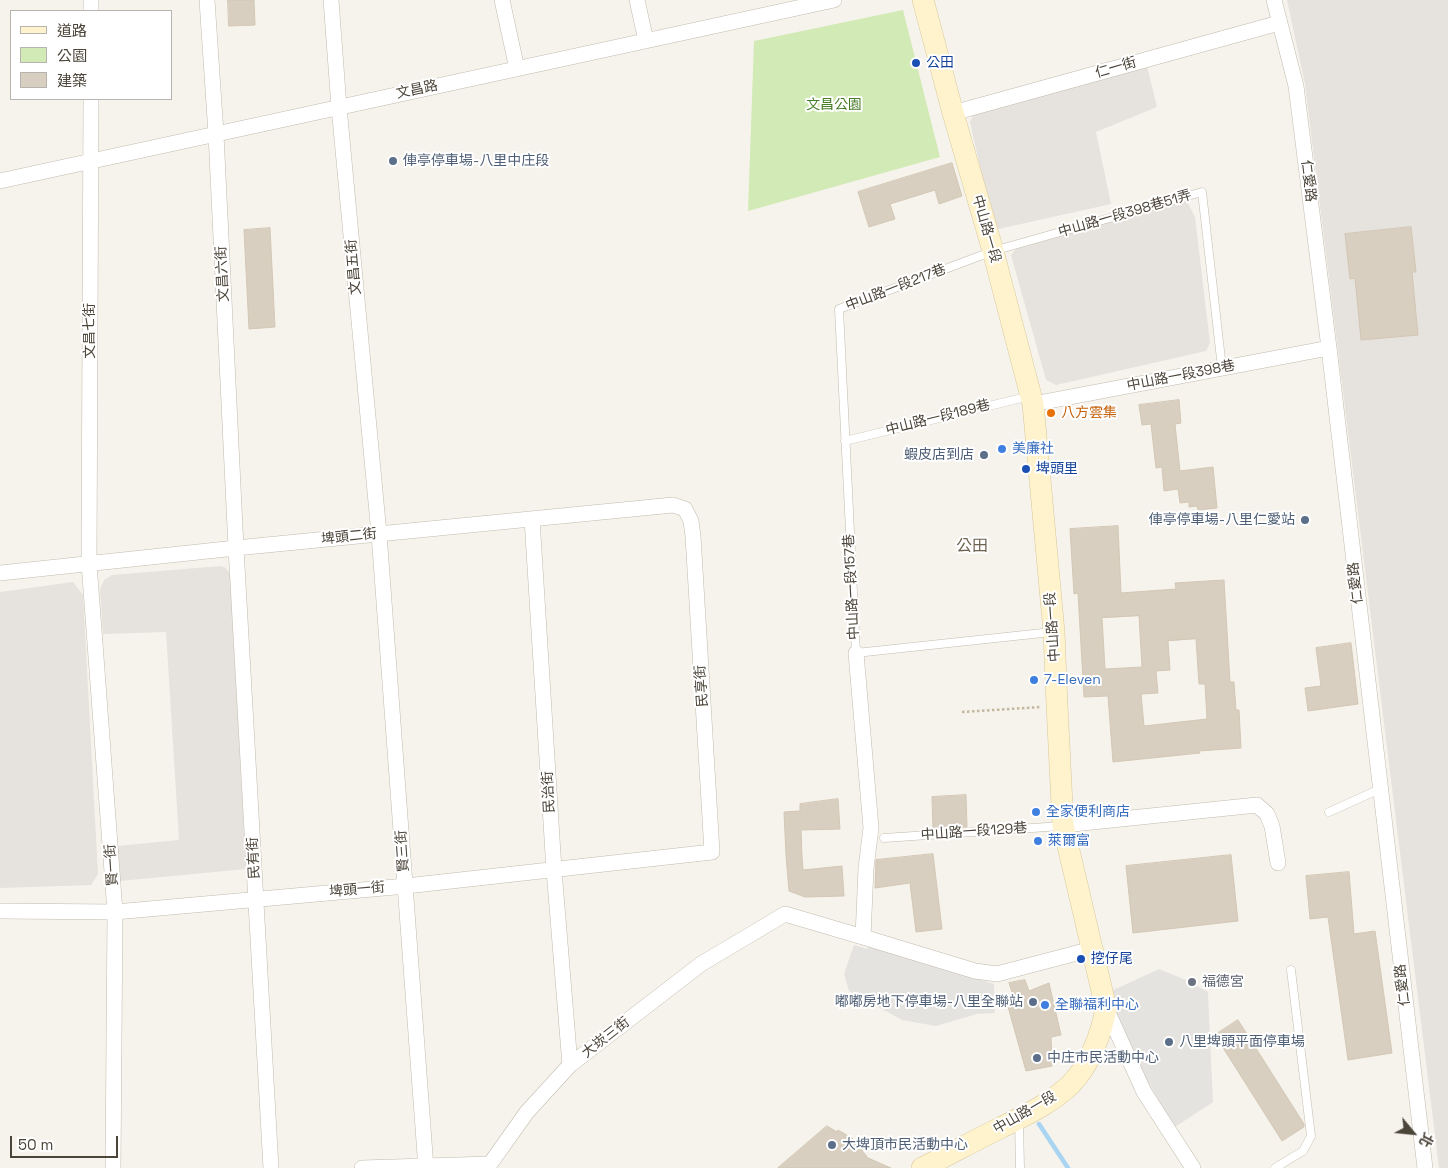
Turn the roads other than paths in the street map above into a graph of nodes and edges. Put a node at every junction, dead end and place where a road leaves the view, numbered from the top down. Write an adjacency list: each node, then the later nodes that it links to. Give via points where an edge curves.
1 (207, 0): 15 (street, 文昌六街)
2 (331, 0): 13 (street, 文昌五街)
3 (502, 0): 11 (street)
4 (637, 0): 10 (street)
5 (834, 0): 8 (street, 文昌路)
6 (923, 0): 14 (main road, 中山路一段)
7 (1274, 0): 9 (street, 仁愛路)
8 (777, 6): 10 (street, 文昌路)
9 (1279, 23): 14 (street, 仁一街); 19 (street, 仁愛路, via 1296,86)
10 (646, 41): 11 (street, 文昌路)
11 (517, 69): 13 (street, 文昌路)
12 (91, 100): 16 (street, 文昌七街)
13 (339, 107): 15 (street, 文昌路); 25 (street, 文昌五街)
14 (953, 113): 18 (main road, 中山路一段)
15 (216, 134): 16 (street, 文昌路); 26 (street, 文昌六街)
16 (90, 161): 17 (street, 文昌路); 27 (street, 文昌七街)
17 (0, 181)
18 (993, 251): 20 (lane, 中山路一段398巷51弄, via 1202,192); 21 (main road, 中山路一段); 22 (lane, 中山路一段217巷, via 839,309)
19 (1329, 348): 20 (street, 中山路一段398巷); 31 (street, 仁愛路)
20 (1222, 368): 21 (street, 中山路一段398巷)
21 (1032, 400): 22 (lane, 中山路一段189巷); 29 (main road, 中山路一段)
22 (845, 441): 30 (lane, 中山路一段157巷)
23 (532, 519): 24 (street, 埤頭二街, via 673,505 684,509); 25 (street, 埤頭二街); 37 (street, 民治街)
24 (690, 520): 35 (street, 民享街)
25 (379, 534): 26 (street, 埤頭二街); 38 (street, 賢三街)
26 (236, 548): 27 (street, 埤頭二街); 39 (street, 民有街)
27 (89, 563): 28 (street, 埤頭二街); 41 (street, 賢一街)
28 (0, 573)
29 (1054, 632): 30 (lane, 中山路一段157巷); 33 (main road, 中山路一段)
30 (856, 653): 42 (street, via 871,828)
31 (1380, 789): 32 (lane); 56 (street, 仁愛路)
32 (1329, 812)
33 (1063, 825): 34 (lane, 中山路一段129巷); 36 (street, via 1257,805 1267,814 1272,826); 43 (main road, 中山路一段)
34 (884, 838)
35 (712, 852): 37 (street, 埤頭一街)
36 (1278, 863)
37 (554, 870): 38 (street, 埤頭一街); 46 (street, 民治街)
38 (406, 886): 39 (street, 埤頭一街); 48 (street, 賢三街)
39 (256, 900): 41 (street, 埤頭一街); 50 (street, 民有街)
40 (0, 911): 41 (street, 埤頭一街)
41 (115, 912): 49 (street, 賢一街)
42 (863, 938): 43 (street, 大崁三街, via 975,971 997,974); 46 (street, 大崁三街, via 785,914 701,964)
43 (1092, 949): 45 (main road, 中山路一段)
44 (1291, 970): 55 (lane, via 1311,1136 1303,1151)
45 (1106, 1008): 47 (main road, 中山路一段, via 1096,1043 1083,1070 1056,1096); 54 (street, via 1144,1092)
46 (570, 1066): 48 (street, 大崁三街, via 527,1112 490,1164)
47 (1019, 1119): 52 (main road, 中山路一段); 53 (lane)
48 (426, 1167): 51 (street, 大崁三街)
49 (113, 1168)
50 (271, 1168)
51 (362, 1168)
52 (922, 1168)
53 (1020, 1168)
54 (1192, 1168)
55 (1276, 1168)
56 (1424, 1168)

